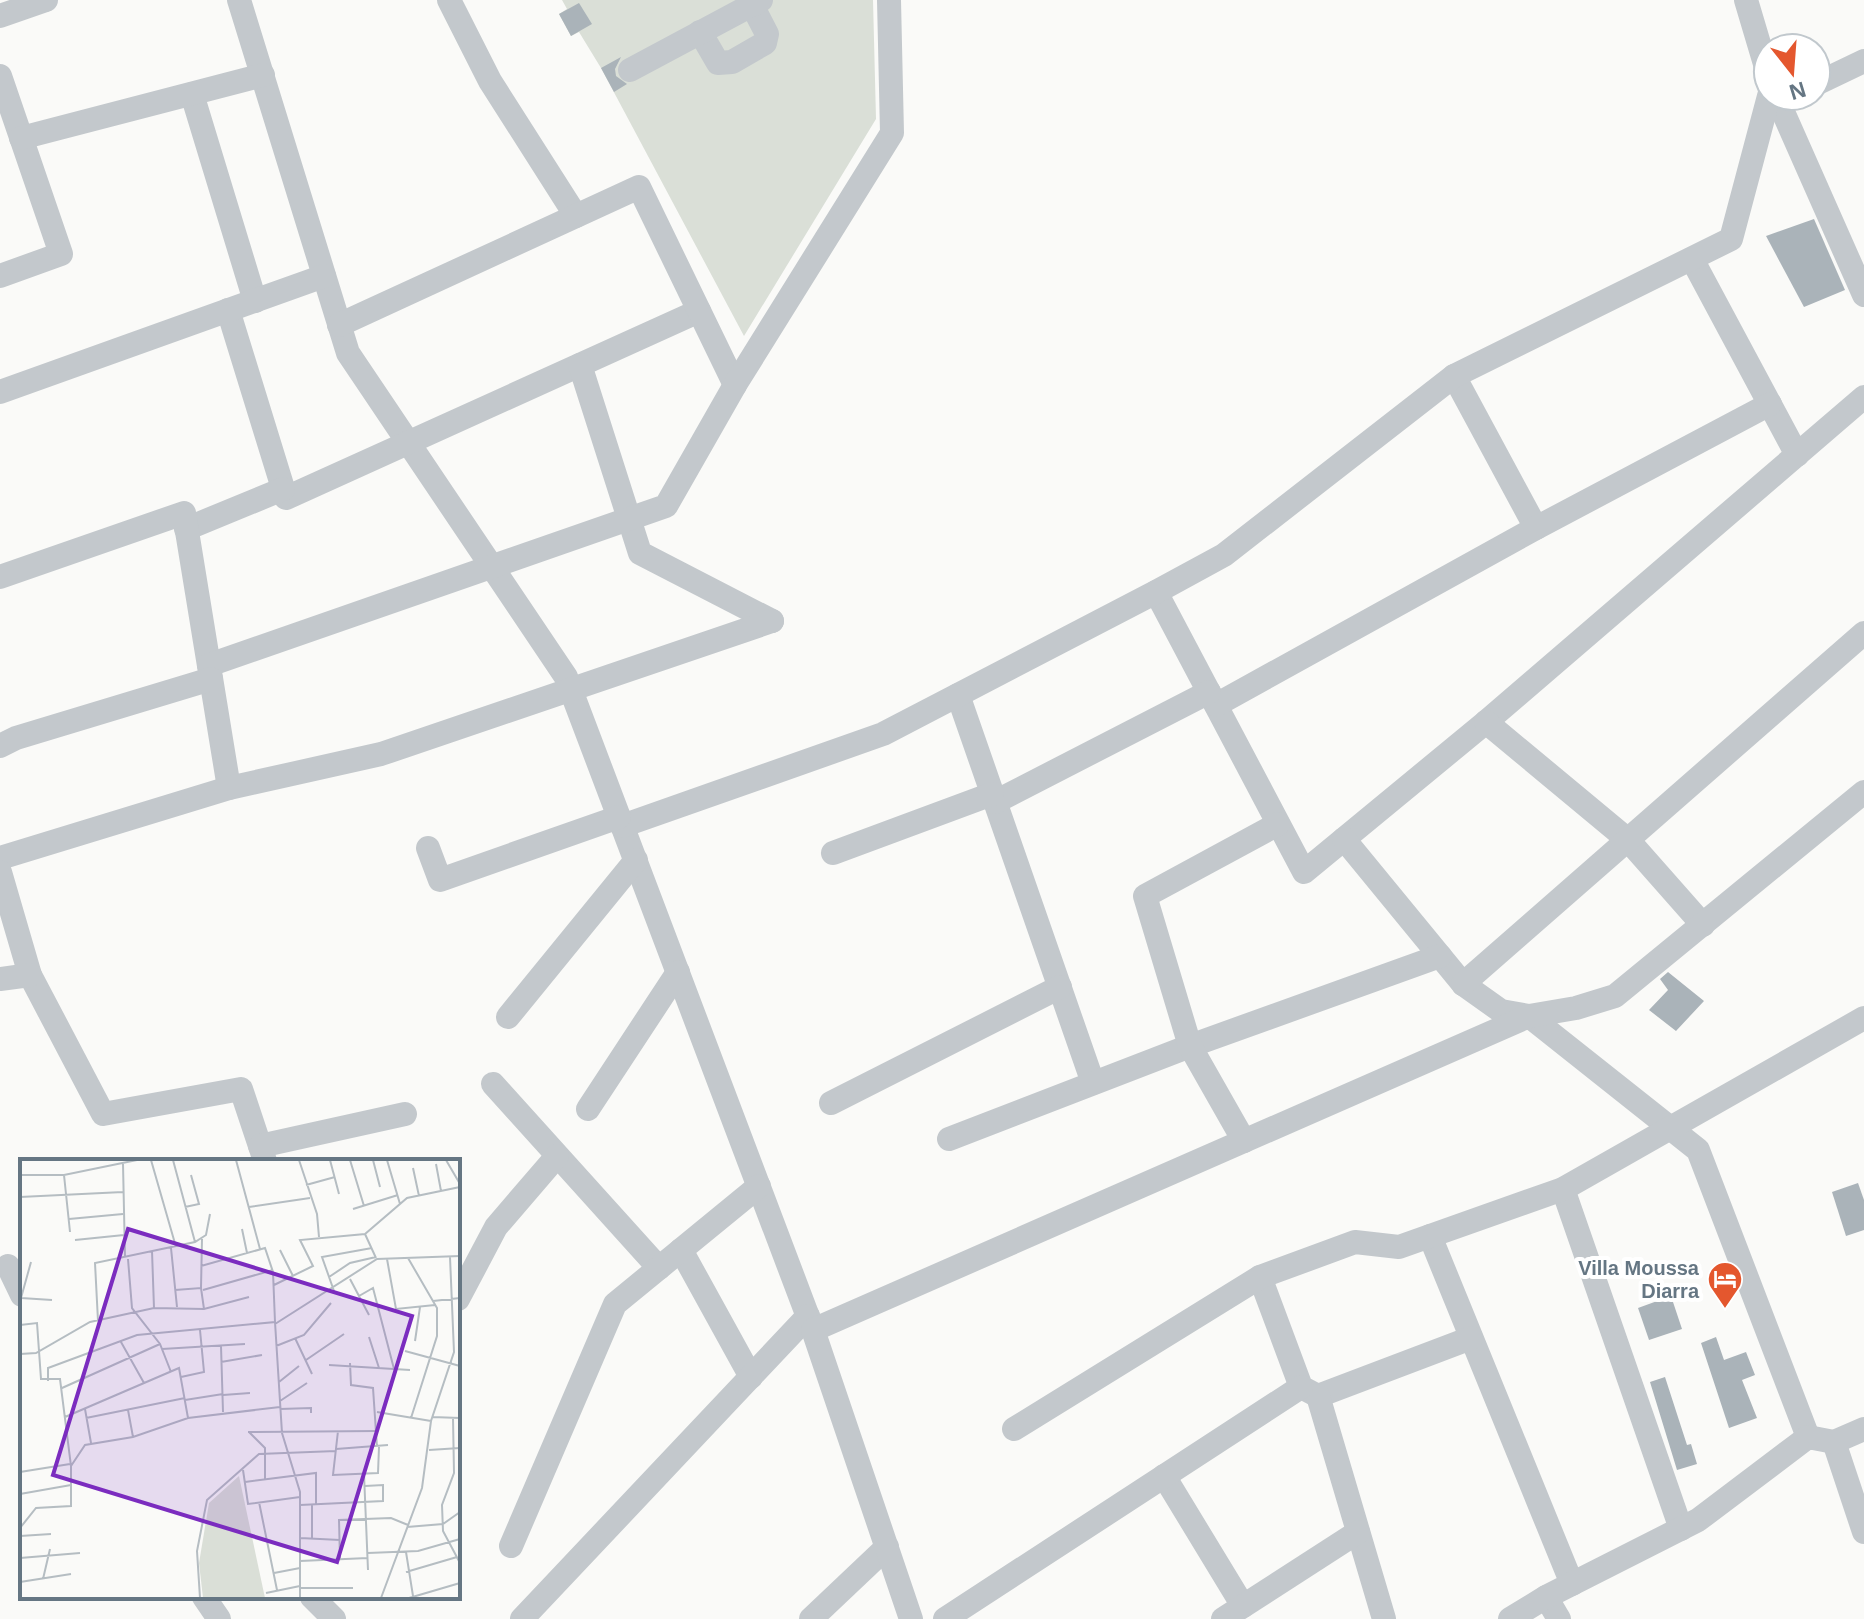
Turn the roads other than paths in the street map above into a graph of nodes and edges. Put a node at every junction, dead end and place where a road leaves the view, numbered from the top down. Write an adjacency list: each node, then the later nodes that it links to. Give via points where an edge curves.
1 (46, 0): 7 (street)
2 (239, 0): 12 (street)
3 (449, 0): 19 (street, via 490,81)
4 (889, 0): 30 (street, via 892,133)
5 (1746, 0): 9 (street)
6 (756, 2): 8 (street); 8 (street, via 765,43 732,62 718,63)
7 (0, 16)
8 (700, 32): 11 (street)
9 (1756, 32)
10 (1864, 61): 14 (street)
11 (630, 70)
12 (263, 75): 15 (street); 22 (street)
13 (0, 76): 18 (street)
14 (1832, 76)
15 (192, 94): 18 (street); 24 (street)
16 (1774, 112): 20 (street, via 1731,239)
17 (1785, 112): 23 (street)
18 (21, 138): 21 (street, via 61,254)
19 (576, 216): 26 (street, via 639,187); 27 (street)
20 (1692, 259): 29 (street); 33 (street)
21 (0, 276)
22 (324, 276): 24 (street); 27 (street)
23 (1864, 295)
24 (255, 301): 25 (street)
25 (228, 310): 31 (street); 36 (street)
26 (699, 311): 28 (street); 30 (street)
27 (339, 325): 34 (street, via 348,353)
28 (580, 365): 34 (street); 37 (street)
29 (1454, 376): 38 (street); 42 (street, via 1224,555)
30 (735, 385): 37 (street, via 666,506)
31 (0, 392)
32 (1864, 397): 35 (street)
33 (1770, 404): 35 (street); 38 (street)
34 (408, 443): 36 (street, via 286,498); 40 (street)
35 (1797, 455): 48 (street)
36 (283, 489): 39 (street)
37 (629, 519): 40 (street); 45 (street, via 640,553 772,621)
38 (1536, 528): 47 (street)
39 (186, 529): 41 (street, via 184,513); 44 (street)
40 (492, 566): 44 (street); 45 (street)
41 (0, 577)
42 (1156, 592): 46 (street); 47 (street)
43 (1864, 633): 56 (street)
44 (210, 672): 49 (street); 50 (street)
45 (571, 689): 50 (street, via 381,754); 53 (street)
46 (958, 695): 52 (street); 53 (street, via 883,734)
47 (1212, 699): 52 (street); 54 (street)
48 (1486, 722): 55 (street); 56 (street)
49 (0, 746)
50 (229, 788): 59 (street)
51 (1864, 792): 62 (street)
52 (994, 798): 58 (street); 68 (street)
53 (621, 822): 57 (street, via 440,880); 60 (street)
54 (1278, 824): 55 (street, via 1304,872); 72 (street, via 1145,896)
55 (1344, 839): 63 (street)
56 (1628, 840): 62 (street); 67 (street)
57 (428, 848)
58 (833, 853)
59 (0, 858)
60 (636, 860): 64 (street); 70 (street)
61 (0, 872): 65 (street)
62 (1703, 925): 69 (street, via 1615,996)
63 (1440, 956): 67 (street); 72 (street)
64 (678, 972): 76 (street); 83 (street)
65 (30, 975): 66 (street); 81 (street, via 103,1114 241,1089)
66 (0, 979)
67 (1463, 984): 69 (street, via 1501,1011)
68 (1060, 987): 73 (street); 75 (street)
69 (1529, 1016): 78 (street); 80 (street)
70 (508, 1017)
71 (1864, 1018): 78 (street)
72 (1190, 1046): 73 (street); 80 (street)
73 (1093, 1083): 79 (street)
74 (493, 1084): 82 (street)
75 (831, 1103)
76 (588, 1109)
77 (405, 1114): 81 (street)
78 (1670, 1128): 84 (street); 98 (street, via 1698,1150)
79 (949, 1139)
80 (1244, 1141): 92 (street)
81 (262, 1154)
82 (557, 1156): 88 (street); 91 (street, via 496,1227)
83 (759, 1186): 86 (street); 92 (street)
84 (1563, 1189): 85 (street); 101 (street)
85 (1430, 1236): 89 (street, via 1399,1247 1355,1242); 93 (street)
86 (681, 1250): 88 (street); 94 (street)
87 (10, 1266): 90 (street)
88 (659, 1268): 104 (street, via 615,1304)
89 (1260, 1277): 95 (street); 96 (street)
90 (20, 1290)
91 (460, 1295)
92 (811, 1323): 94 (street); 105 (street)
93 (1471, 1338): 95 (street); 106 (street)
94 (751, 1377): 114 (street)
95 (1309, 1391): 100 (street); 102 (street)
96 (1014, 1429)
97 (1864, 1429): 99 (street)
98 (1808, 1437): 99 (street); 101 (street)
99 (1834, 1442): 103 (street)
100 (1164, 1476): 111 (street); 117 (street)
101 (1681, 1529): 106 (street)
102 (1358, 1532): 111 (street); 118 (street)
103 (1864, 1532)
104 (511, 1546)
105 (887, 1547): 115 (street); 116 (street)
106 (1572, 1584): 107 (street)
107 (1546, 1597): 119 (street); 120 (street)
108 (205, 1599): 113 (street)
109 (314, 1599): 112 (street)
110 (342, 1599): 112 (street)
111 (1233, 1613)
112 (334, 1618)
113 (219, 1619)
114 (522, 1619)
115 (811, 1619)
116 (911, 1619)
117 (945, 1619)
118 (1384, 1619)
119 (1510, 1619)
120 (1559, 1619)

